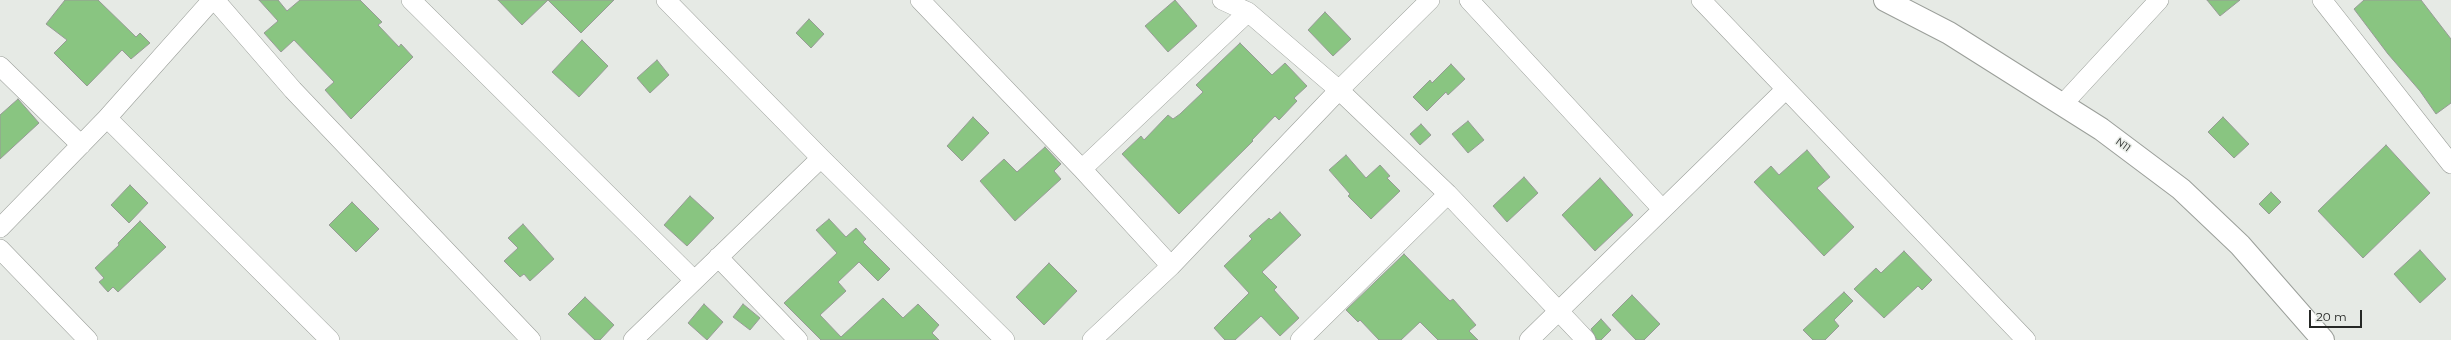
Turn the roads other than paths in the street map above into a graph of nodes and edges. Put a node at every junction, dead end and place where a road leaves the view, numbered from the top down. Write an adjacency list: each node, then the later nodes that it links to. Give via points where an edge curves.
1 (214, 0): 17 (street); 32 (street, via 293,90)
2 (411, 0): 28 (street)
3 (666, 0): 19 (street)
4 (920, 0): 21 (street)
5 (1222, 0): 12 (street)
6 (1430, 0): 15 (street)
7 (1469, 0): 23 (street)
8 (1701, 0): 14 (street)
9 (1885, 0): 16 (main road, N11, via 1949,33)
10 (2159, 0): 16 (street)
11 (2322, 0): 20 (street)
12 (1248, 12): 15 (street); 21 (street)
13 (0, 66): 18 (street)
14 (1786, 89): 23 (street); 40 (street)
15 (1339, 90): 22 (street); 27 (street)
16 (2063, 104): 41 (main road, N11, via 2181,189 2240,245)
17 (107, 118): 18 (street); 31 (street)
18 (81, 145): 24 (street)
19 (821, 158): 26 (street); 35 (street)
20 (2451, 164)
21 (1082, 169): 27 (street)
22 (1448, 194): 29 (street); 37 (street)
23 (1662, 209): 29 (street)
24 (0, 228)
25 (0, 249): 30 (street)
26 (718, 257): 28 (street); 34 (street)
27 (1171, 266): 36 (street)
28 (694, 280): 33 (street)
29 (1558, 310): 38 (street); 39 (street)
30 (88, 340)
31 (330, 340)
32 (531, 340)
33 (633, 340)
34 (798, 340)
35 (1005, 340)
36 (1092, 340)
37 (1300, 340)
38 (1529, 340)
39 (1586, 340)
40 (2026, 340)
41 (2323, 340)

